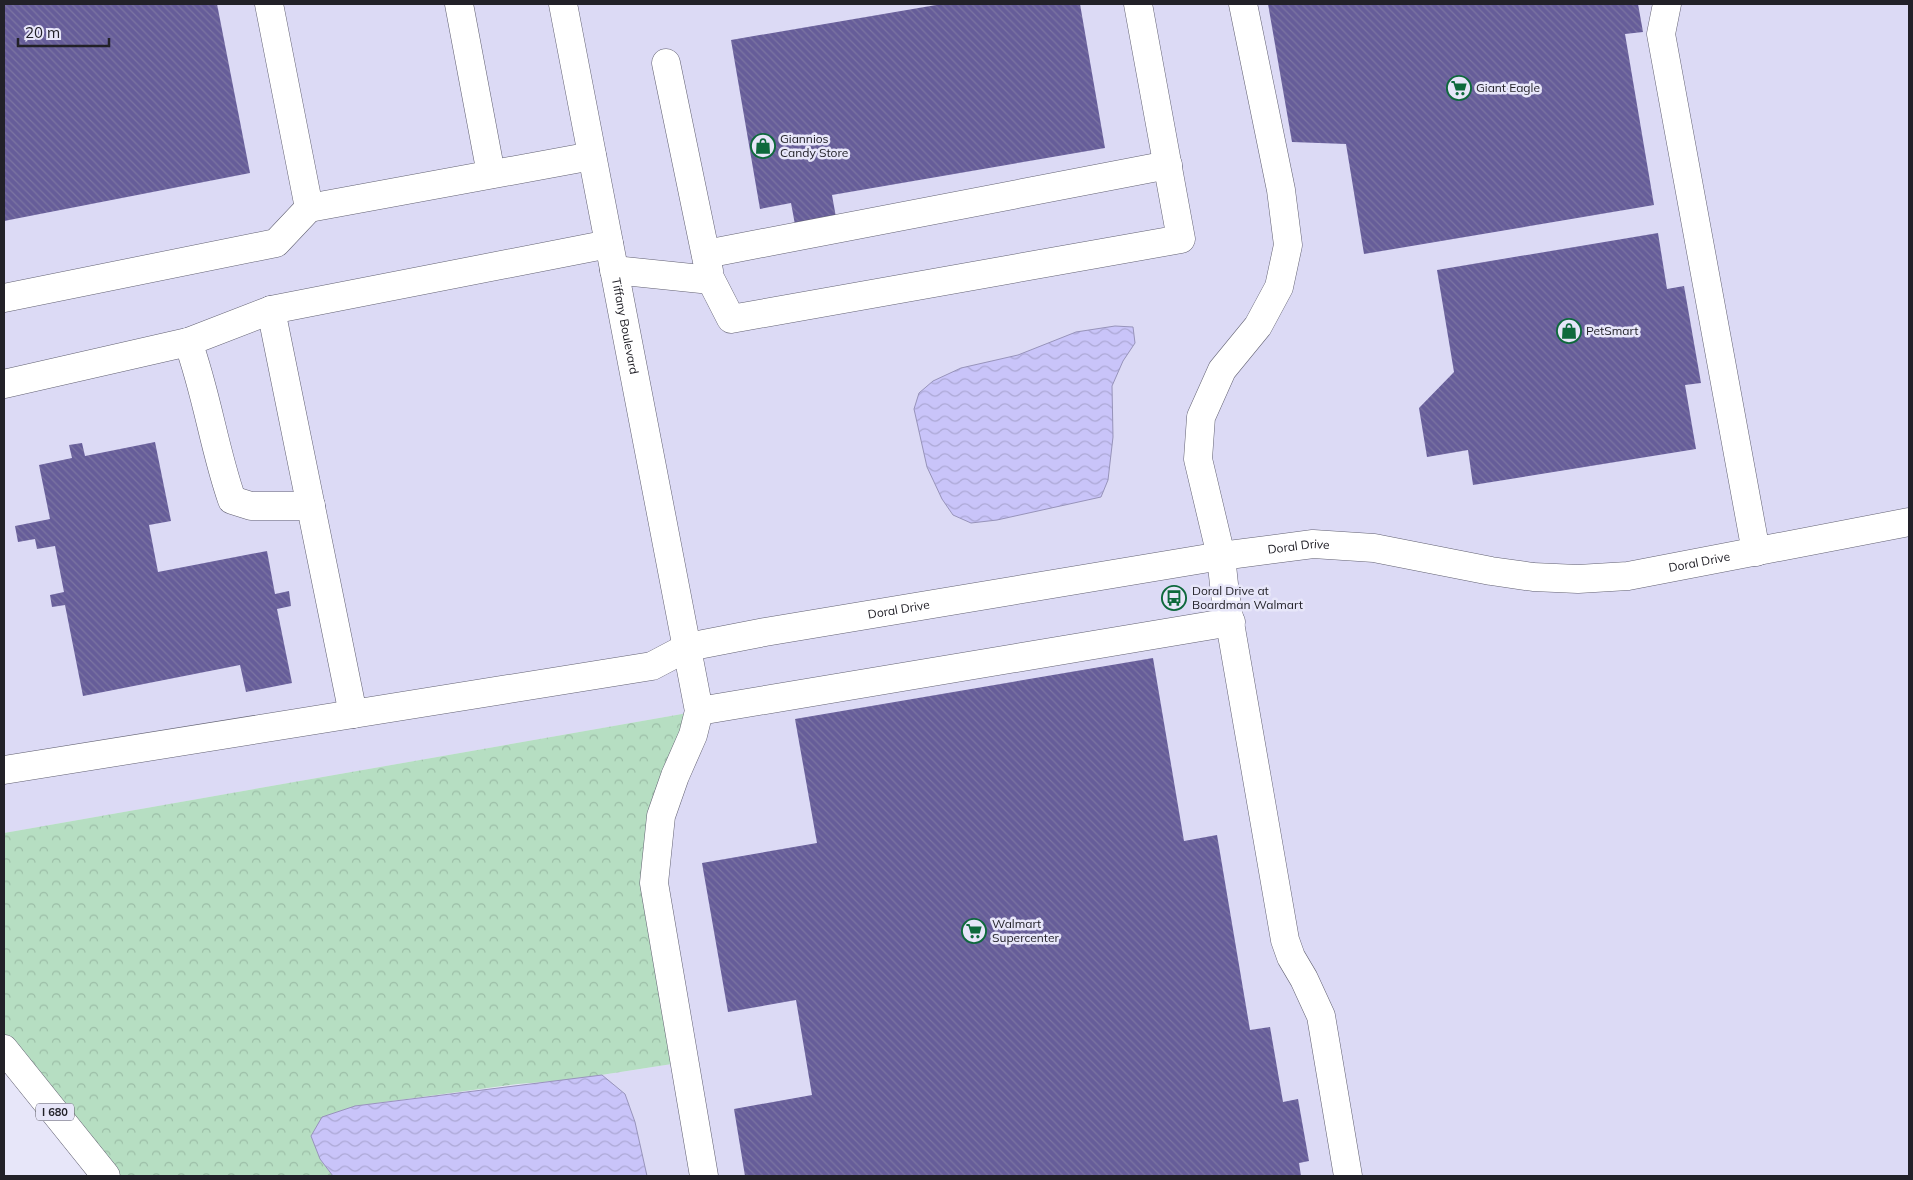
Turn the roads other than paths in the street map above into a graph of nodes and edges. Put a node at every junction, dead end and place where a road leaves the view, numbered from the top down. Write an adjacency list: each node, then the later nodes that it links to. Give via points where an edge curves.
1 (269, 4): 11 (main road)
2 (459, 4): 10 (main road)
3 (563, 4): 8 (main road, Tiffany Boulevard)
4 (1138, 4): 9 (main road)
5 (1243, 4): 21 (main road, via 1281,190 1288,245 1279,287 1258,326 1222,370 1201,418 1198,459)
6 (1667, 4): 20 (main road, via 1661,34)
7 (666, 63): 13 (main road)
8 (592, 156): 10 (main road); 12 (main road, Tiffany Boulevard)
9 (1168, 165): 13 (main road); 13 (main road, via 1181,239 732,319)
10 (491, 174): 11 (main road)
11 (308, 208): 14 (main road, via 276,243)
12 (612, 257): 13 (main road); 15 (main road); 23 (main road, Tiffany Boulevard)
13 (708, 267)
14 (4, 298)
15 (271, 310): 16 (main road); 18 (main road)
16 (188, 342): 17 (main road); 18 (main road, via 198,367 232,500 251,506)
17 (4, 384)
18 (311, 506): 25 (main road)
19 (1909, 522): 20 (main road, Doral Drive)
20 (1756, 552): 21 (main road, Doral Drive, via 1628,576 1578,579 1524,576 1374,548 1313,544)
21 (1222, 556): 22 (main road); 23 (main road, Doral Drive)
22 (1231, 622): 24 (main road); 30 (main road, via 1285,940 1321,1016)
23 (688, 647): 24 (main road, Tiffany Boulevard); 25 (main road, Doral Drive, via 652,666)
24 (699, 711): 29 (main road, via 693,735 661,816 654,883)
25 (353, 714): 26 (main road, Doral Drive)
26 (4, 770)
27 (4, 1049): 28 (main road, I 680)
28 (106, 1176)
29 (704, 1176)
30 (1348, 1176)

